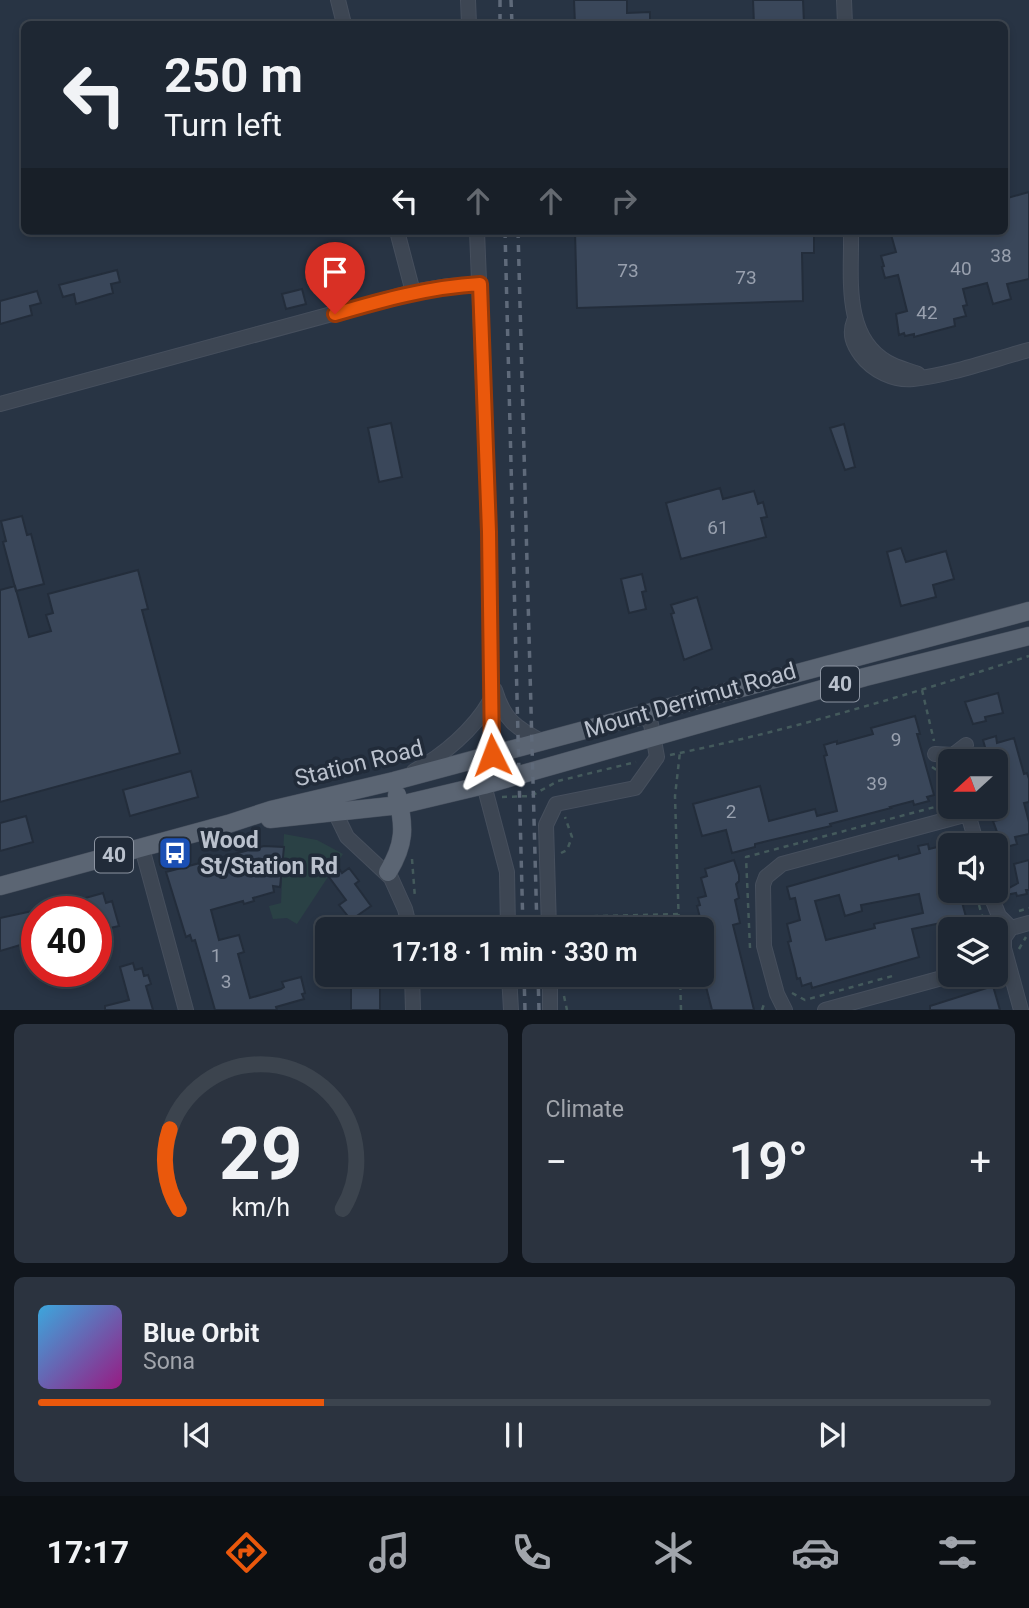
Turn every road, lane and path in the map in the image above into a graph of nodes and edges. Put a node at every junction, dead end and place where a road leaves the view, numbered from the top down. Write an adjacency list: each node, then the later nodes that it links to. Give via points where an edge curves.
1 (338, 0): 4 (street)
2 (468, 0): 5 (street)
3 (844, 0): 6 (street)
4 (343, 21)
5 (469, 21)
6 (845, 21)
7 (398, 235): 11 (street)
8 (477, 235): 10 (street)
9 (851, 235): 12 (street, via 853,342 877,370 914,379)
10 (480, 284): 11 (street); 17 (street)
11 (412, 292): 13 (street)
12 (1029, 350)
13 (0, 404)
14 (1029, 611): 18 (main road, Mount Derrimut Road / 40)
15 (1029, 636): 21 (main road, Mount Derrimut Road / 40)
16 (1029, 656): 19 (path)
17 (491, 675): 20 (street); 24 (street, via 510,722)
18 (737, 690): 21 (main road); 22 (main road, Mount Derrimut Road / 40)
19 (922, 690): 27 (path, via 750,738); 29 (path, via 934,740)
20 (490, 701): 28 (street); 34 (street, via 443,752)
21 (742, 711): 23 (main road, Mount Derrimut Road / 40)
22 (614, 723): 23 (street, via 646,717); 24 (main road, Mount Derrimut Road / 40)
23 (653, 737): 31 (street); 32 (main road, Mount Derrimut Road / 40)
24 (543, 742): 28 (main road, Station Road / 40)
25 (966, 745): 26 (street)
26 (962, 749)
27 (680, 752): 31 (path); 48 (path, via 675,796)
28 (492, 755): 32 (main road, via 503,769); 34 (main road, Station Road / 40); 35 (main road)
29 (931, 755): 30 (street); 33 (path, via 932,769)
30 (938, 756)
31 (657, 757): 36 (path, via 558,781 531,796); 51 (street, via 635,788 556,804 546,825)
32 (527, 771): 35 (main road, Station Road / 40)
33 (938, 772)
34 (394, 781): 37 (main road, Station Road / 40); 38 (main road)
35 (484, 785): 38 (main road, Station Road / 40); 50 (street, via 507,872)
36 (520, 796)
37 (331, 805): 38 (main road, Station Road / 40); 41 (main road, Station Road / 40, via 271,810); 43 (street, via 347,837)
38 (400, 805): 43 (main road, via 401,848)
39 (938, 806): 58 (path, via 747,858)
40 (938, 818): 74 (street, via 782,864 766,877 764,946)
41 (142, 848): 44 (main road, Station Road / 40); 68 (street)
42 (412, 855): 47 (path)
43 (388, 872): 49 (street)
44 (0, 886)
45 (993, 903): 55 (street)
46 (979, 904): 54 (path)
47 (415, 905)
48 (678, 914): 52 (path); 53 (path)
49 (407, 917)
50 (508, 917)
51 (549, 917)
52 (635, 917)
53 (678, 917)
54 (983, 917)
55 (1011, 928): 56 (street); 57 (street)
56 (1027, 930): 59 (path)
57 (1008, 932)
58 (752, 955)
59 (1008, 961): 76 (street)
60 (897, 975): 67 (path, via 805,1000)
61 (938, 979): 75 (street)
62 (412, 987): 69 (street)
63 (510, 987): 70 (street)
64 (550, 987): 71 (street)
65 (680, 987): 72 (path)
66 (762, 991): 73 (path)
67 (791, 992)
68 (186, 1010)
69 (413, 1010)
70 (511, 1010)
71 (550, 1010)
72 (681, 1010)
73 (762, 1010)
74 (785, 1010)
75 (825, 1010)
76 (1021, 1010)

